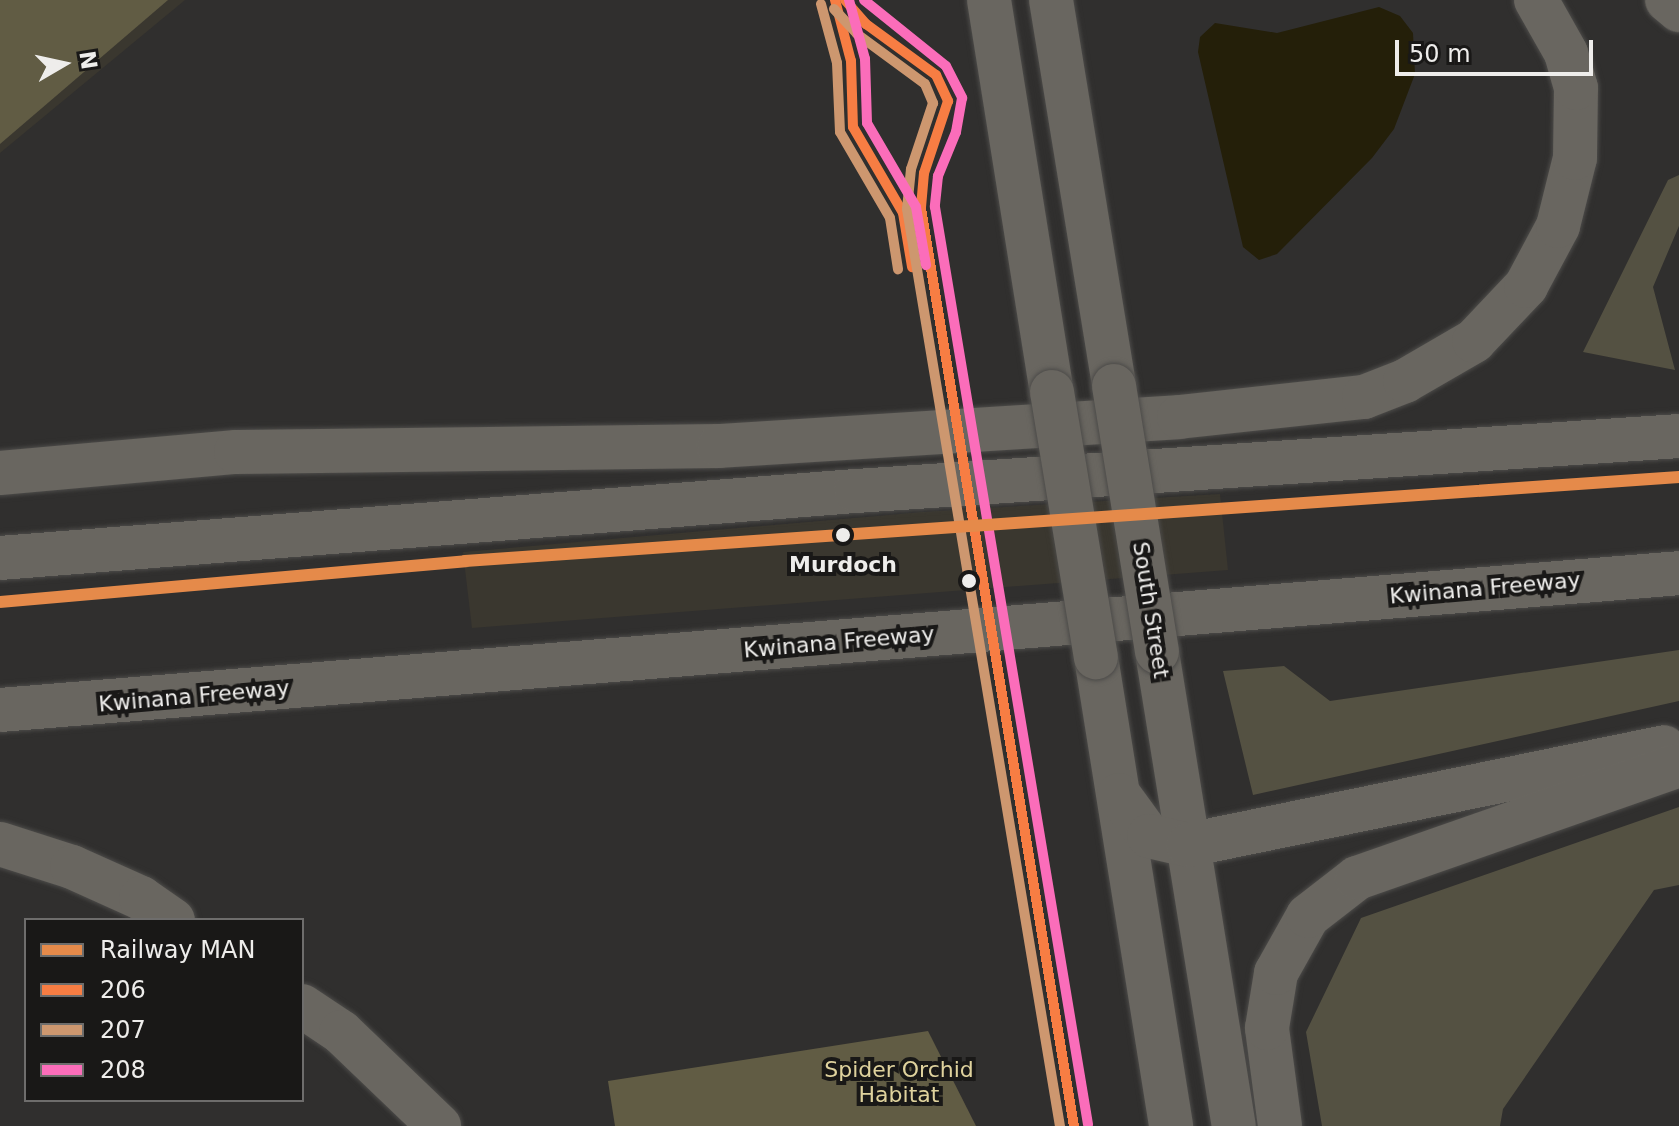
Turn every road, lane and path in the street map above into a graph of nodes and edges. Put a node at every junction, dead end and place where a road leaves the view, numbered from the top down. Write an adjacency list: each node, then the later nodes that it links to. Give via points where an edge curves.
1 (989, 0): 13 (highway, bridge)
2 (1051, 0): 15 (highway, South Street, bridge)
3 (1536, 0): 7 (highway, via 1566,53 1576,88 1575,158 1558,226 1526,286 1474,341 1418,375 1364,397 1179,417 719,446 297,450)
4 (1667, 0): 5 (highway)
5 (1679, 10)
6 (1679, 436): 8 (highway, via 856,491)
7 (0, 473)
8 (0, 558)
9 (1679, 573): 10 (highway, Kwinana Freeway)
10 (0, 710)
11 (1679, 743): 15 (highway)
12 (1679, 765): 21 (highway, via 1357,878 1308,916 1276,973 1267,1028)
13 (1119, 795): 15 (highway, via 1149,836); 19 (highway)
14 (0, 844): 16 (highway, via 72,867 141,898)
15 (1188, 845): 20 (highway, South Street)
16 (170, 918)
17 (304, 1007): 18 (highway, via 341,1032)
18 (439, 1126)
19 (1171, 1126)
20 (1234, 1126)
21 (1280, 1126)

